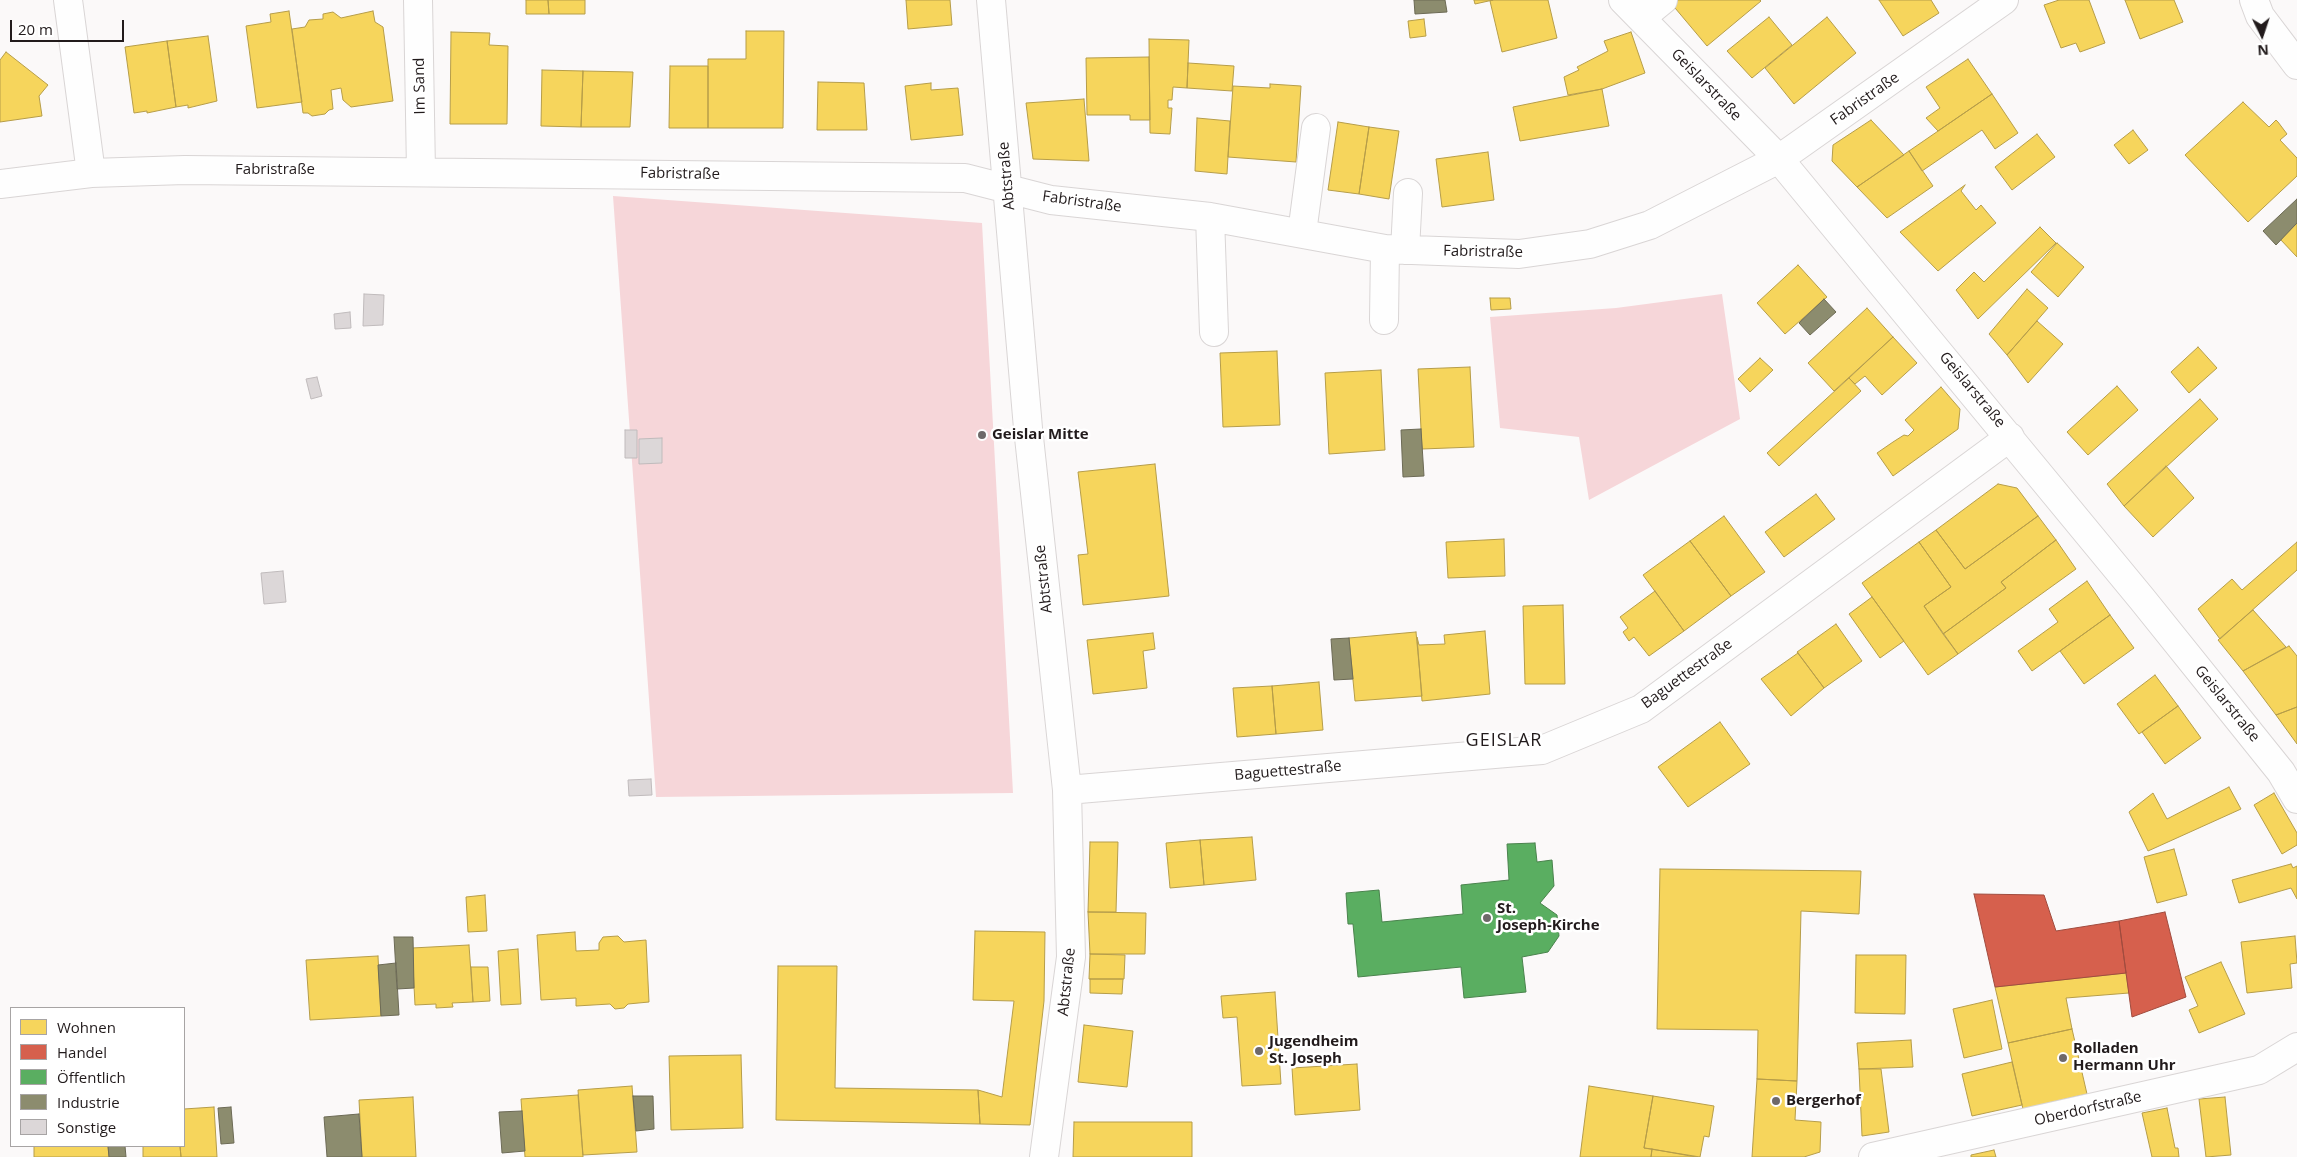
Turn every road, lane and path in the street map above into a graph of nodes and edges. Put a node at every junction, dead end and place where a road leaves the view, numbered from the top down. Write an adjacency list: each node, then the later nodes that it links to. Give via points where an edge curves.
1 (68, 0): 12 (street)
2 (418, 0): 11 (street, Im Sand)
3 (992, 0): 14 (street, Abtstraße)
4 (1663, 0): 7 (street)
5 (2004, 0): 10 (street, Fabristraße)
6 (2254, 0): 8 (street, via 2260,16)
7 (1632, 9): 10 (street, Geislarstraße)
8 (2297, 65)
9 (1316, 128): 17 (street)
10 (1779, 159): 18 (street, Fabristraße, via 1650,225 1590,244 1519,254); 21 (street, Geislarstraße)
11 (421, 171): 12 (street, Fabristraße); 14 (street, Fabristraße, via 965,178)
12 (91, 173): 13 (street, Fabristraße)
13 (0, 184)
14 (1008, 188): 16 (street, Fabristraße, via 1051,200); 22 (street, Abtstraße, via 1028,428)
15 (1408, 193): 18 (street)
16 (1210, 217): 17 (street, Fabristraße); 20 (street)
17 (1302, 233): 18 (street, Fabristraße)
18 (1395, 249): 19 (street)
19 (1384, 320)
20 (1214, 332)
21 (2010, 436): 22 (street, Baguettestraße, via 1641,709 1542,750); 23 (street, Geislarstraße, via 2281,772)
22 (1067, 790): 25 (street, Abtstraße, via 1071,957)
23 (2297, 799)
24 (2297, 1047): 26 (street, Oberdorfstraße, via 2259,1070)
25 (1044, 1157)
26 (1873, 1157)

